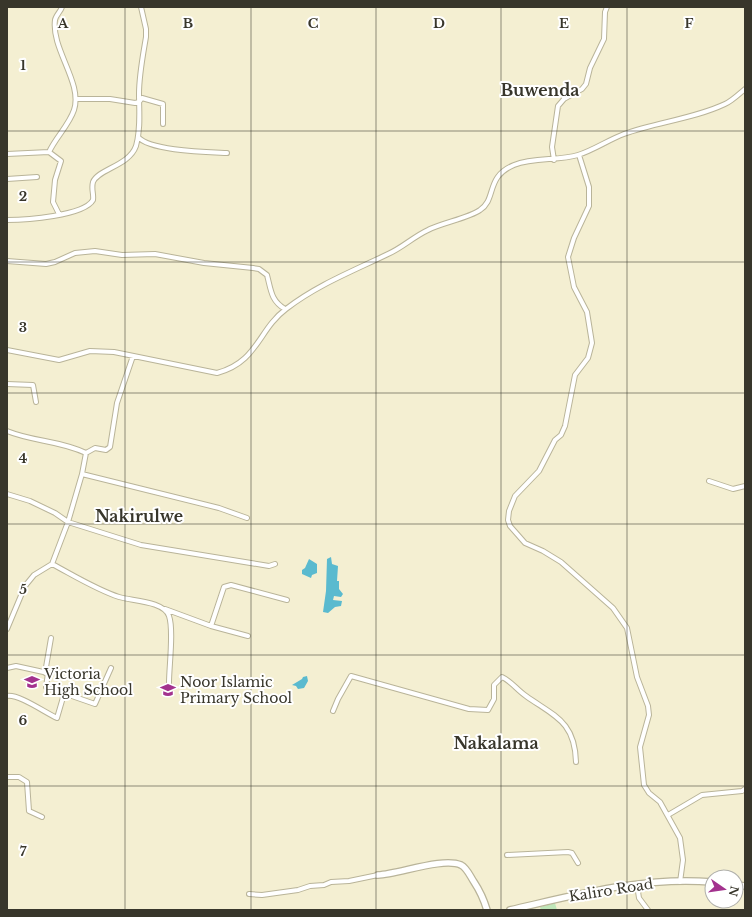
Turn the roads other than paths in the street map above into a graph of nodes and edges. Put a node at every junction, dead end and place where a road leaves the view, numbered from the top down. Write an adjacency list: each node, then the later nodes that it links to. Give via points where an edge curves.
1 (62, 7): 5 (street, via 55,19 55,29)
2 (141, 7): 6 (street, via 146,29)
3 (607, 7): 13 (street, via 604,39 590,68 586,84 558,106 552,148)
4 (745, 89): 12 (street, via 726,104 624,134)
5 (76, 99): 6 (street); 9 (street, via 74,109)
6 (139, 102): 7 (street, via 142,98 163,104); 8 (street)
7 (163, 124)
8 (138, 137): 10 (street, via 142,142 173,149); 16 (street, via 131,154 93,181 94,196 91,204)
9 (49, 152): 11 (street); 16 (street, via 61,161 55,180 53,202)
10 (228, 153)
11 (7, 154)
12 (580, 155): 13 (street); 50 (street, via 589,187 589,206 568,257 574,287 587,312 592,343 588,358 575,375 565,426 539,471 515,496 508,520 525,543 561,562 612,608 627,628 637,677 649,715 640,747 644,785)
13 (554, 160): 19 (street, via 515,164 496,178 488,200 480,211 428,230 388,254 330,281)
14 (37, 177): 15 (street)
15 (7, 179)
16 (59, 214): 17 (street, via 39,219)
17 (7, 220)
18 (7, 261): 19 (street, via 46,264 76,253 95,251 122,255 154,254 259,269 267,275 272,297 277,305)
19 (285, 309): 21 (street, via 248,356 226,370 217,372)
20 (7, 350): 21 (street, via 60,360 90,351)
21 (134, 356): 25 (street, via 117,403 110,447 106,450 95,448)
22 (7, 384): 23 (street, via 33,385)
23 (36, 402)
24 (7, 431): 25 (street, via 36,440 60,442)
25 (86, 453): 26 (street)
26 (82, 474): 30 (street, via 219,508); 31 (street)
27 (709, 480): 28 (street, via 733,489)
28 (745, 486)
29 (7, 494): 31 (street, via 30,501)
30 (247, 518)
31 (68, 522): 32 (street); 33 (street, via 141,545 269,566)
32 (52, 564): 35 (street, via 118,597); 37 (street, via 34,574 25,586)
33 (275, 564)
34 (287, 600): 36 (street, via 231,584 224,587)
35 (165, 609): 36 (street); 43 (street, via 169,615 170,628)
36 (212, 626): 38 (street)
37 (7, 629)
38 (248, 636)
39 (51, 638): 42 (street)
40 (7, 668): 42 (street, via 16,666)
41 (111, 668): 44 (street, via 95,704)
42 (45, 673): 44 (street, via 49,676 46,687)
43 (169, 683)
44 (64, 694): 45 (street, via 57,718 18,696)
45 (7, 696)
46 (333, 712): 47 (street, via 352,676 469,709 488,710 494,699 494,685 502,677 563,723 571,738)
47 (576, 762)
48 (7, 777): 51 (street, via 19,777 27,782 29,811)
49 (745, 789): 50 (street, via 702,795)
50 (668, 815): 55 (street, via 683,850)
51 (42, 817)
52 (507, 855): 53 (street, via 568,852 572,853)
53 (578, 863)
54 (378, 875): 58 (street, via 298,890 262,895); 59 (main road, via 405,872 423,865 460,864 476,886)
55 (680, 882): 56 (main road, Kaliro Road); 57 (main road, Kaliro Road)
56 (704, 882)
57 (636, 885): 60 (main road, Kaliro Road); 61 (street, via 639,898)
58 (249, 894)
59 (487, 910)
60 (510, 910)
61 (648, 910)

